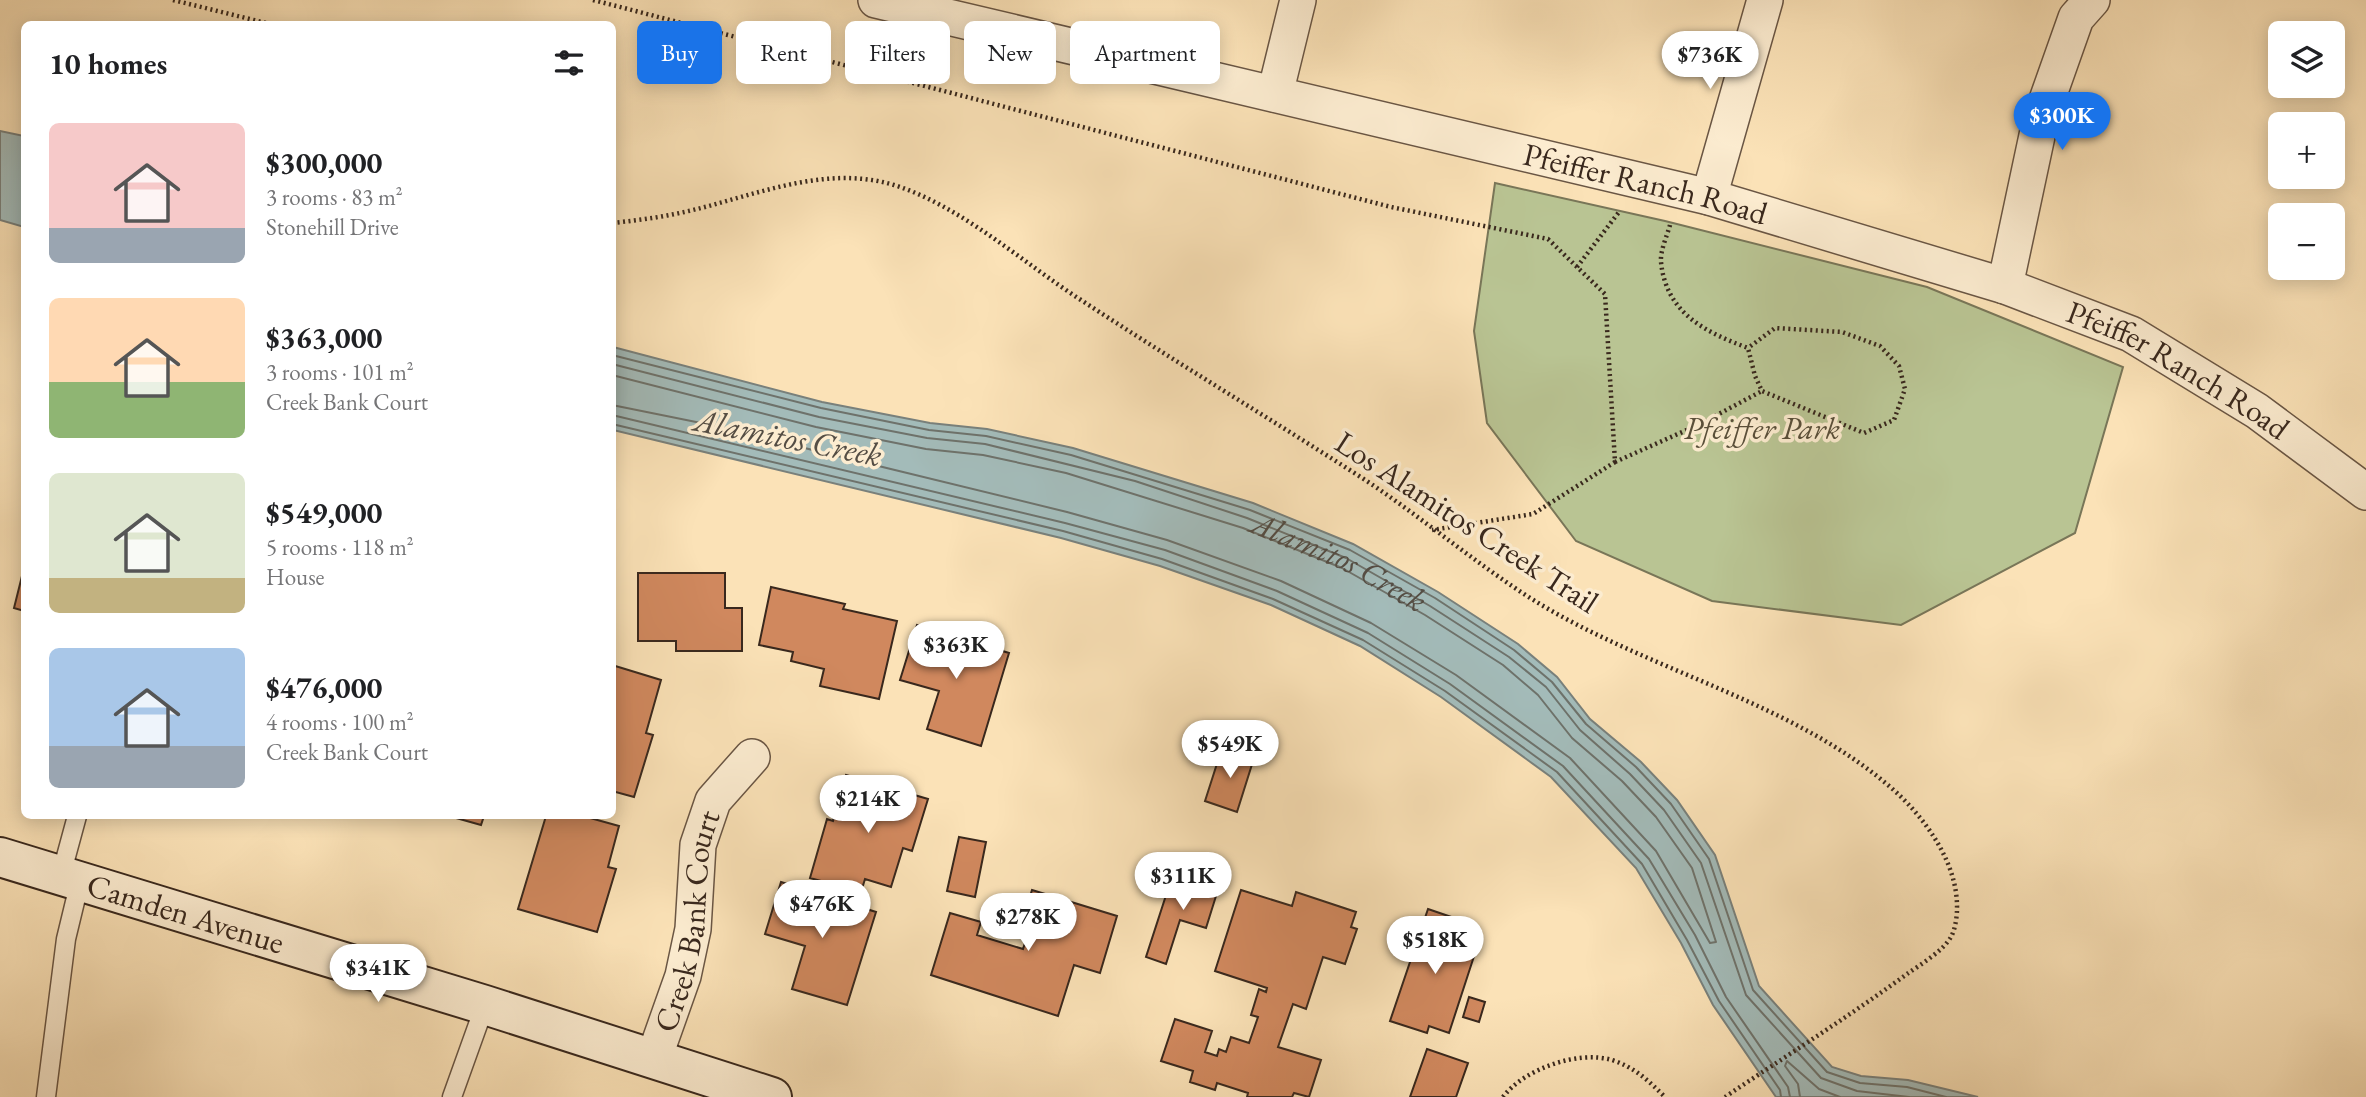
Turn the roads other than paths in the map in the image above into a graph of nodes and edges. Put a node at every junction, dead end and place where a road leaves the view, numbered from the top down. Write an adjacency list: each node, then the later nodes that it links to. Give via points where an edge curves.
1 (876, 0): 5 (street, Pfeiffer Ranch Road)
2 (1298, 0): 5 (street)
3 (1765, 0): 6 (street)
4 (2092, 0): 7 (street, via 2077,18 2041,117)
5 (1275, 94): 6 (street, Pfeiffer Ranch Road)
6 (1694, 194): 7 (street, Pfeiffer Ranch Road)
7 (2004, 286): 8 (street, Pfeiffer Ranch Road, via 2131,334 2257,411)
8 (2366, 492)
9 (752, 757): 14 (street, Creek Bank Court, via 713,801 698,845 694,929 683,976)
10 (77, 819): 12 (lane)
11 (0, 857): 12 (street, Camden Avenue)
12 (71, 878): 13 (street, Camden Avenue); 15 (lane)
13 (485, 1005): 14 (street, Camden Avenue); 16 (lane)
14 (653, 1058): 17 (street, Camden Avenue)
15 (46, 1097)
16 (452, 1097)
17 (772, 1097)

